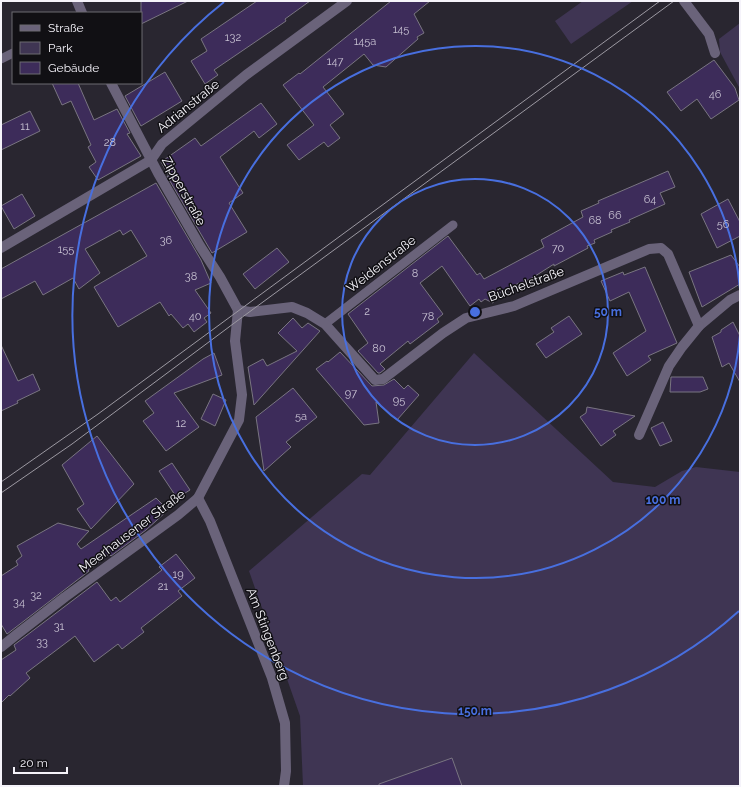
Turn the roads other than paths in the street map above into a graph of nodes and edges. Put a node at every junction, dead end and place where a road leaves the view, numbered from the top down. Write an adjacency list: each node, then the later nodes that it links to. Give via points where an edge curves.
1 (77, 1): 4 (street)
2 (347, 1): 9 (street, Adrianstraße, via 246,75 162,144)
3 (684, 1): 5 (street, via 709,34)
4 (82, 12)
5 (715, 52)
6 (12, 54): 7 (lane)
7 (1, 60)
8 (112, 84): 9 (street, Zipperstraße)
9 (151, 160): 11 (street, Adrianstraße); 13 (street, Zipperstraße)
10 (452, 225): 14 (lane, Weidenstraße)
11 (1, 248)
12 (740, 295): 15 (street, via 730,300)
13 (238, 310): 14 (street, Büchelstraße, via 250,312 292,308 307,313); 17 (street, Meerhausener Straße, via 235,341 242,395 239,420)
14 (325, 324): 15 (street, Büchelstraße, via 375,380 383,379 466,318 514,306 649,249 661,248 668,254)
15 (699, 326): 16 (street, via 669,366)
16 (639, 435)
17 (198, 498): 18 (street, Meerhausener Straße); 19 (street, Am Stingenberg, via 210,521 272,678 285,723)
18 (1, 647)
19 (284, 786)

